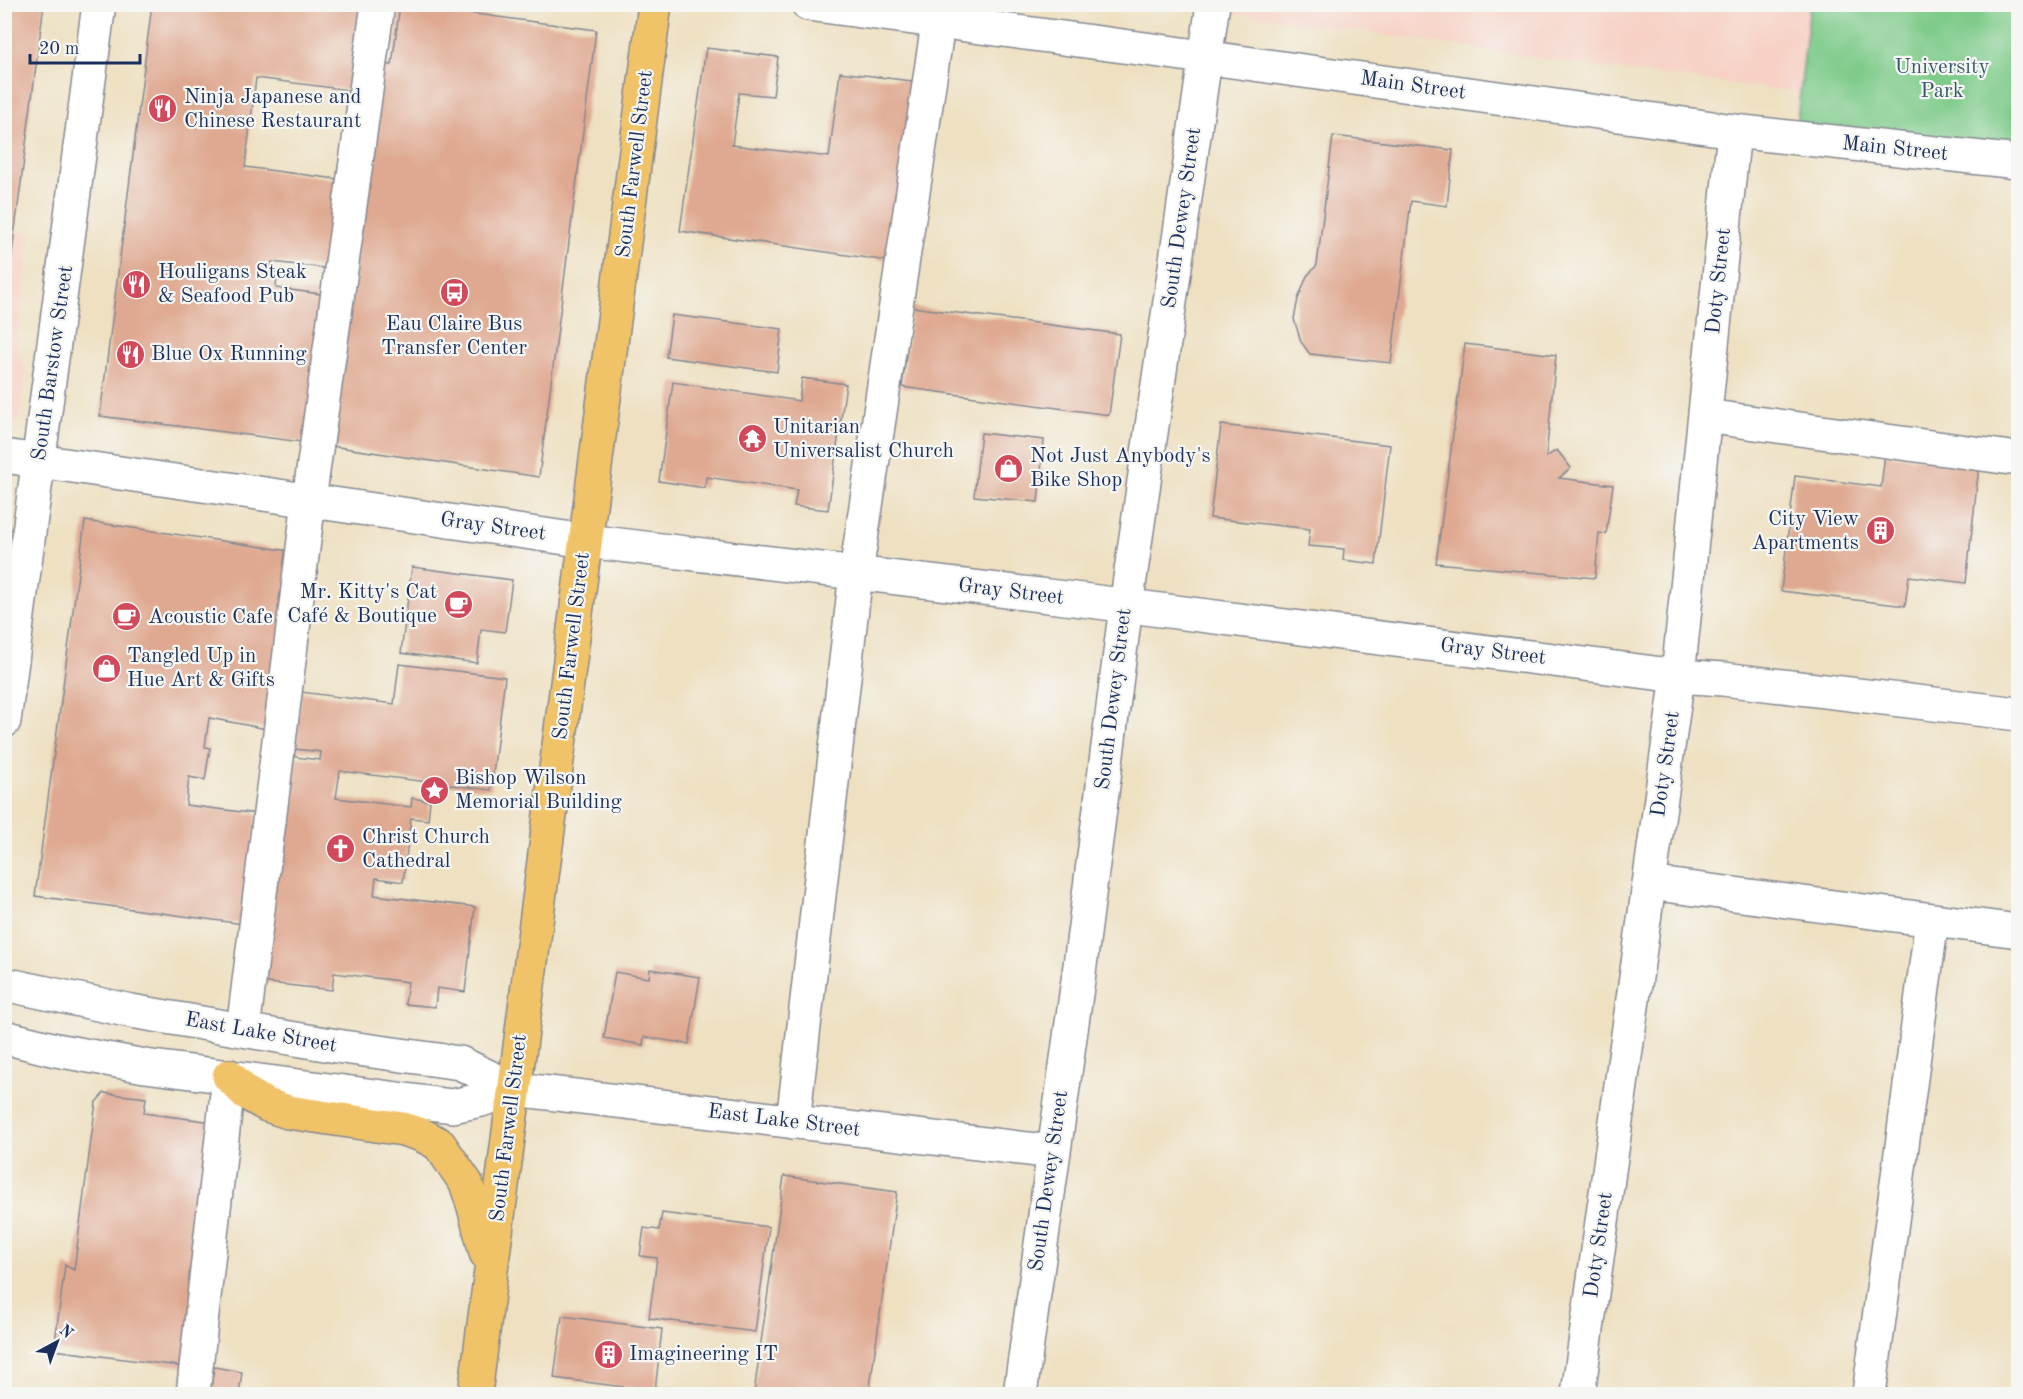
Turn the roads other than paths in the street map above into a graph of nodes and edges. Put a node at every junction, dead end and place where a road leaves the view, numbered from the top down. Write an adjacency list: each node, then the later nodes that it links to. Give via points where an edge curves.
1 (99, 4): 13 (street, South Barstow Street)
2 (378, 4): 14 (street)
3 (656, 4): 15 (main road, South Farwell Street)
4 (808, 4): 6 (street, Main Street)
5 (1213, 4): 7 (street, South Dewey Street)
6 (939, 13): 7 (street, Main Street); 16 (street)
7 (1206, 57): 8 (street, Main Street); 17 (street, South Dewey Street)
8 (1734, 131): 9 (street, Main Street); 10 (street, Doty Street)
9 (2019, 162)
10 (1705, 416): 12 (street); 18 (street, Doty Street)
11 (4, 456): 13 (street, Gray Street)
12 (2019, 459)
13 (40, 460): 14 (street, Gray Street); 20 (street, South Barstow Street)
14 (309, 500): 15 (street, Gray Street); 25 (street)
15 (585, 541): 16 (street, Gray Street); 28 (main road, South Farwell Street)
16 (856, 573): 17 (street, Gray Street); 29 (street)
17 (1126, 606): 18 (street, Gray Street); 30 (street, South Dewey Street)
18 (1678, 676): 19 (street, Gray Street); 21 (street, Doty Street)
19 (2019, 714)
20 (4, 721)
21 (1649, 883): 22 (street); 35 (street, Doty Street)
22 (1932, 920): 23 (street); 36 (street)
23 (2019, 932)
24 (4, 984): 25 (street, East Lake Street)
25 (243, 1030): 28 (street, East Lake Street, via 460,1063)
26 (4, 1037): 27 (street, East Lake Street, via 145,1066)
27 (229, 1076): 28 (street, East Lake Street, via 452,1106); 31 (main road, via 246,1093 288,1112 403,1129 439,1144 466,1183); 32 (street)
28 (514, 1089): 29 (street, East Lake Street); 31 (main road, South Farwell Street)
29 (793, 1122): 30 (street, East Lake Street)
30 (1054, 1152): 34 (street, South Dewey Street)
31 (491, 1272): 33 (main road, South Farwell Street)
32 (193, 1395)
33 (475, 1395)
34 (1020, 1395)
35 (1578, 1395)
36 (1869, 1395)

